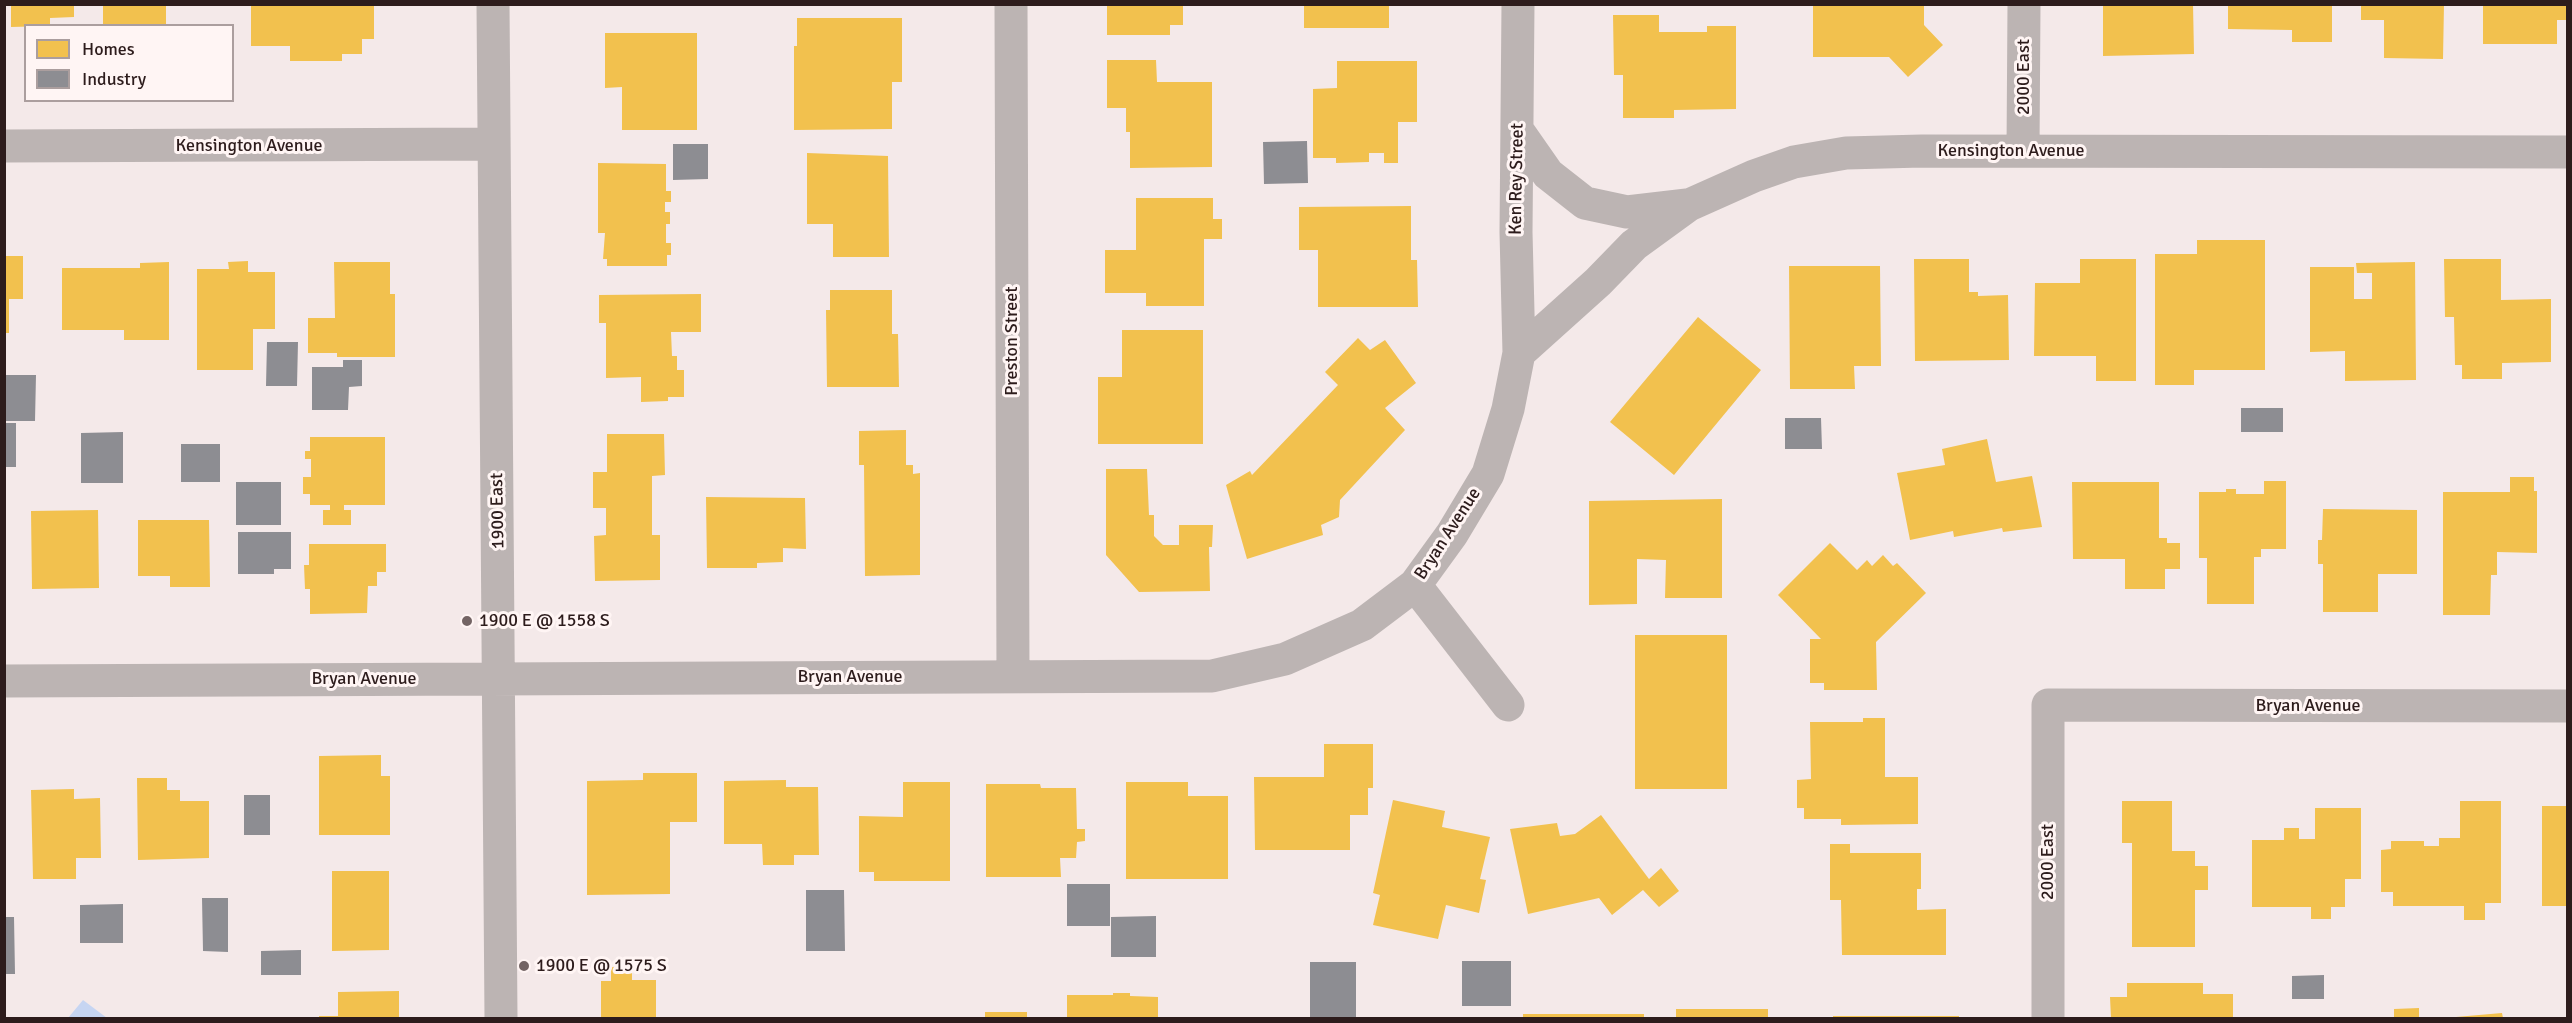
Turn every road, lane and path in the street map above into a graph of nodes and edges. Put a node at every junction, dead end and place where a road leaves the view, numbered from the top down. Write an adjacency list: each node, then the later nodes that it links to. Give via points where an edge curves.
1 (493, 4): 6 (street, 1900 East)
2 (1011, 4): 13 (street, Preston Street)
3 (1518, 4): 5 (street, Ken Rey Street)
4 (2024, 4): 8 (street, 2000 East)
5 (1518, 131): 10 (street, via 1548,174 1585,202 1627,212); 11 (street, Ken Rey Street)
6 (494, 144): 7 (street, Kensington Avenue); 14 (street, 1900 East)
7 (4, 146)
8 (2023, 150): 9 (street, Kensington Avenue); 10 (street, Kensington Avenue, via 1846,153 1794,162)
9 (2568, 152)
10 (1689, 205): 11 (street, Kensington Avenue, via 1634,245)
11 (1519, 353): 12 (street, Bryan Avenue, via 1508,409 1488,474)
12 (1415, 585): 13 (street, Bryan Avenue, via 1362,625 1285,659 1212,676); 16 (street)
13 (1013, 677): 14 (street, Bryan Avenue)
14 (500, 678): 15 (street, Bryan Avenue); 19 (street, 1900 East)
15 (4, 681)
16 (1508, 705)
17 (2048, 705): 18 (street, Bryan Avenue); 20 (street, 2000 East)
18 (2568, 706)
19 (501, 1018)
20 (2048, 1018)

